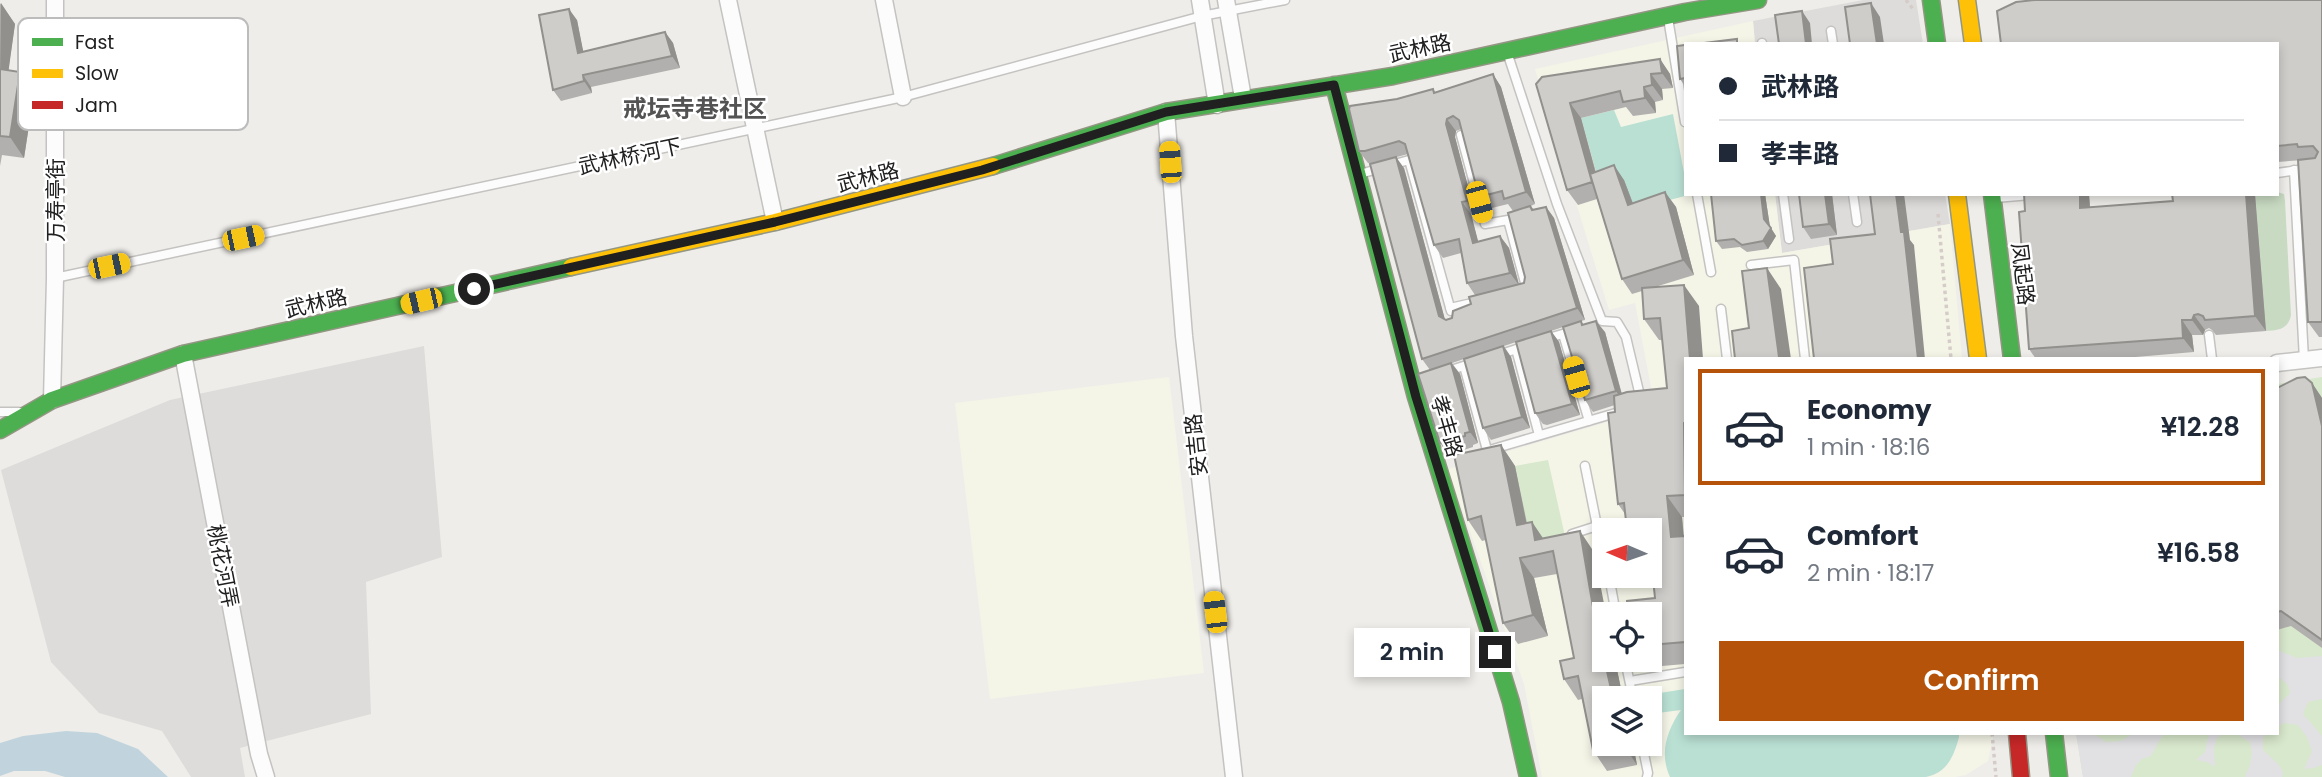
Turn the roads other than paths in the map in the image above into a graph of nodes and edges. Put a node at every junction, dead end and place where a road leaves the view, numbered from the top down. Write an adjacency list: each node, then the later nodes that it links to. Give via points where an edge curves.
1 (55, 0): 12 (street, 万寿亭街)
2 (728, 0): 25 (street)
3 (884, 0): 19 (street)
4 (1286, 0): 8 (lane, 武林桥河下)
5 (1758, 0): 9 (street, 武林路)
6 (1931, 0): 15 (street)
7 (1967, 0): 16 (street)
8 (1227, 6): 10 (lane, 武林桥河下); 20 (street)
9 (1684, 6): 11 (street, 武林路)
10 (1201, 8): 19 (lane, 武林桥河下); 21 (street)
11 (1667, 16): 17 (street, 武林路); 23 (lane)
12 (55, 18)
13 (1832, 32): 14 (lane)
14 (1833, 42)
15 (1937, 42)
16 (1973, 42)
17 (1507, 51): 18 (street, 武林路); 36 (lane)
18 (1334, 85): 20 (street, 武林路); 30 (street, 孝丰路)
19 (903, 97): 25 (lane, 武林桥河下)
20 (1243, 99): 21 (street, 武林路)
21 (1217, 104): 22 (street, 武林路)
22 (1166, 112): 40 (street, 武林路, via 982,170); 86 (street, 安吉路, via 1186,350)
23 (1684, 116)
24 (55, 130): 45 (street, 万寿亭街)
25 (755, 130): 40 (street); 45 (lane, 武林桥河下)
26 (1461, 135): 39 (lane, via 1485,224)
27 (2305, 169): 28 (lane)
28 (2294, 170): 29 (lane); 62 (lane)
29 (2279, 173)
30 (1357, 174): 47 (lane, via 1409,160 1451,313); 87 (street, 孝丰路, via 1511,702)
31 (1697, 196): 44 (lane)
32 (1783, 196): 42 (lane)
33 (1853, 196): 41 (lane)
34 (1957, 196): 58 (street)
35 (1992, 196): 59 (street, 凤起路)
36 (1557, 204): 37 (lane); 49 (lane)
37 (1545, 208)
38 (1521, 216): 39 (lane)
39 (1508, 220): 46 (lane, via 1527,290)
40 (775, 222): 55 (street, 武林路)
41 (1857, 222)
42 (1789, 239)
43 (1751, 265): 57 (lane, via 1794,260)
44 (1710, 272)
45 (55, 278): 66 (street, 万寿亭街)
46 (1514, 293)
47 (1489, 299)
48 (1721, 309): 56 (lane)
49 (1602, 321): 50 (lane); 69 (lane, via 1617,322 1626,337 1642,406)
50 (1589, 325)
51 (1576, 330): 52 (lane)
52 (1563, 334): 54 (lane); 69 (lane)
53 (2209, 335): 60 (lane)
54 (1516, 349): 64 (lane); 71 (lane)
55 (183, 354): 66 (street, 武林路); 85 (street, 桃花河弄)
56 (1727, 357)
57 (1805, 357)
58 (1978, 357)
59 (2012, 357)
60 (2212, 357)
61 (2322, 358): 62 (street)
62 (2304, 360): 63 (street)
63 (2279, 363)
64 (1464, 366): 65 (lane); 72 (lane)
65 (1438, 374)
66 (52, 400): 68 (street, 武林路)
67 (0, 412): 68 (lane)
68 (32, 412): 70 (street, 武林路)
69 (1589, 421): 71 (lane)
70 (0, 430)
71 (1539, 435): 72 (lane)
72 (1487, 450): 73 (lane)
73 (1475, 454)
74 (1585, 466): 75 (lane)
75 (1595, 518)
76 (1592, 528): 77 (lane)
77 (1565, 536)
78 (1627, 672): 80 (lane)
79 (1684, 672): 80 (lane)
80 (1629, 681): 81 (lane)
81 (1630, 686)
82 (2017, 735): 89 (street)
83 (2054, 735): 90 (street)
84 (1644, 756): 88 (lane)
85 (266, 777)
86 (1234, 777)
87 (1528, 777)
88 (1647, 777)
89 (2021, 777)
90 (2059, 777)

